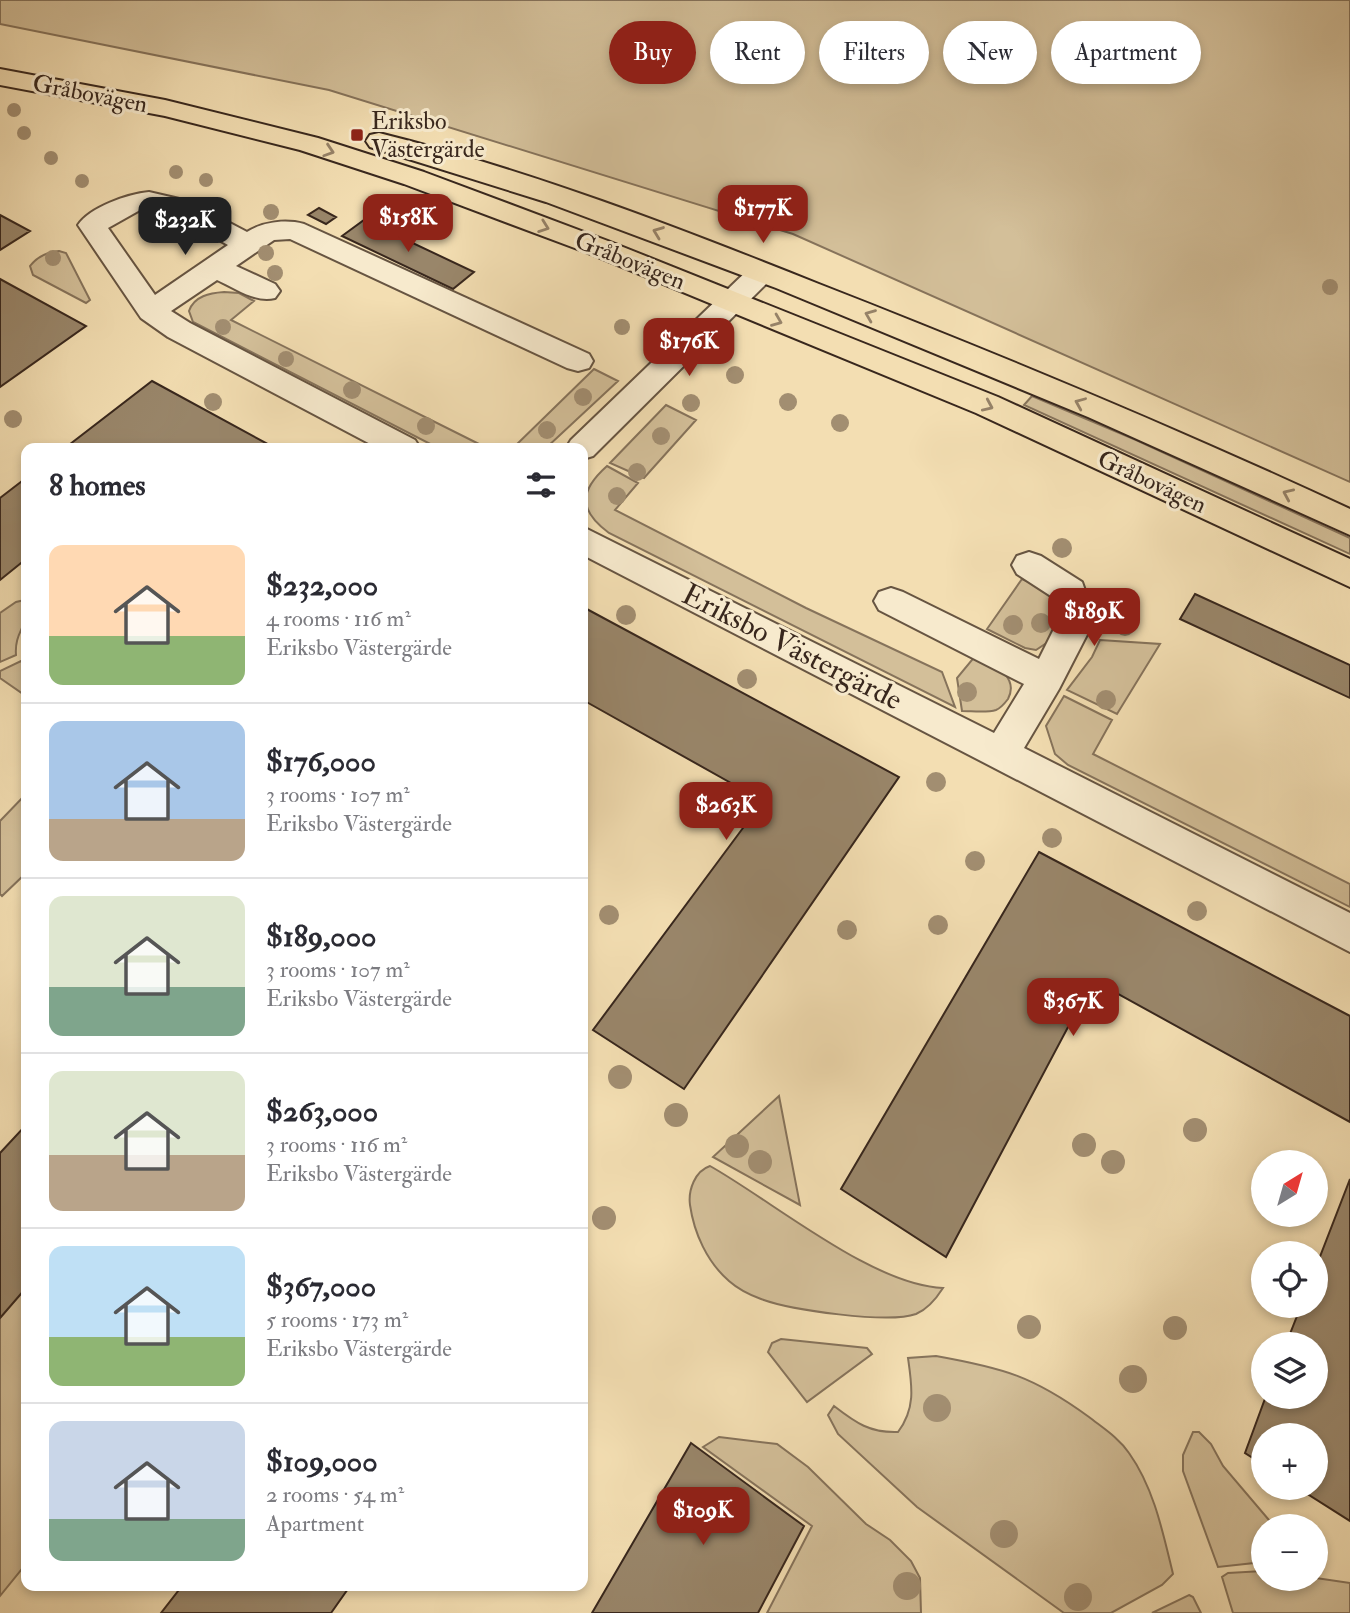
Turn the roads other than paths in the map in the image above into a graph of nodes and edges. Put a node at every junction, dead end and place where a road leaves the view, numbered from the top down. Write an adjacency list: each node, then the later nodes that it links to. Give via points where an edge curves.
1 (0, 64): 5 (main road, Gråbovägen, one-way to 1, via 606,212 357,135)
2 (0, 77): 7 (main road, Gråbovägen, one-way to 7, via 165,108 309,144 574,238)
3 (247, 244): 4 (street); 8 (street, via 156,201 137,202 92,225); 9 (street, via 264,234 294,230)
4 (214, 267): 6 (street); 8 (street)
5 (762, 272): 7 (street); 12 (main road, Gråbovägen, one-way to 5, via 979,359)
6 (265, 291)
7 (729, 302): 11 (street); 15 (main road, Gråbovägen, one-way to 15, via 987,405)
8 (151, 311): 10 (street)
9 (578, 361)
10 (394, 443)
11 (587, 443)
12 (1350, 523)
13 (588, 543): 18 (street, Eriksbo Västergärde)
14 (1029, 565): 17 (street, via 1070,591 1077,619)
15 (1350, 573)
16 (891, 601): 17 (street)
17 (1046, 679): 18 (street)
18 (1001, 754): 19 (street, Eriksbo Västergärde)
19 (1350, 933)

